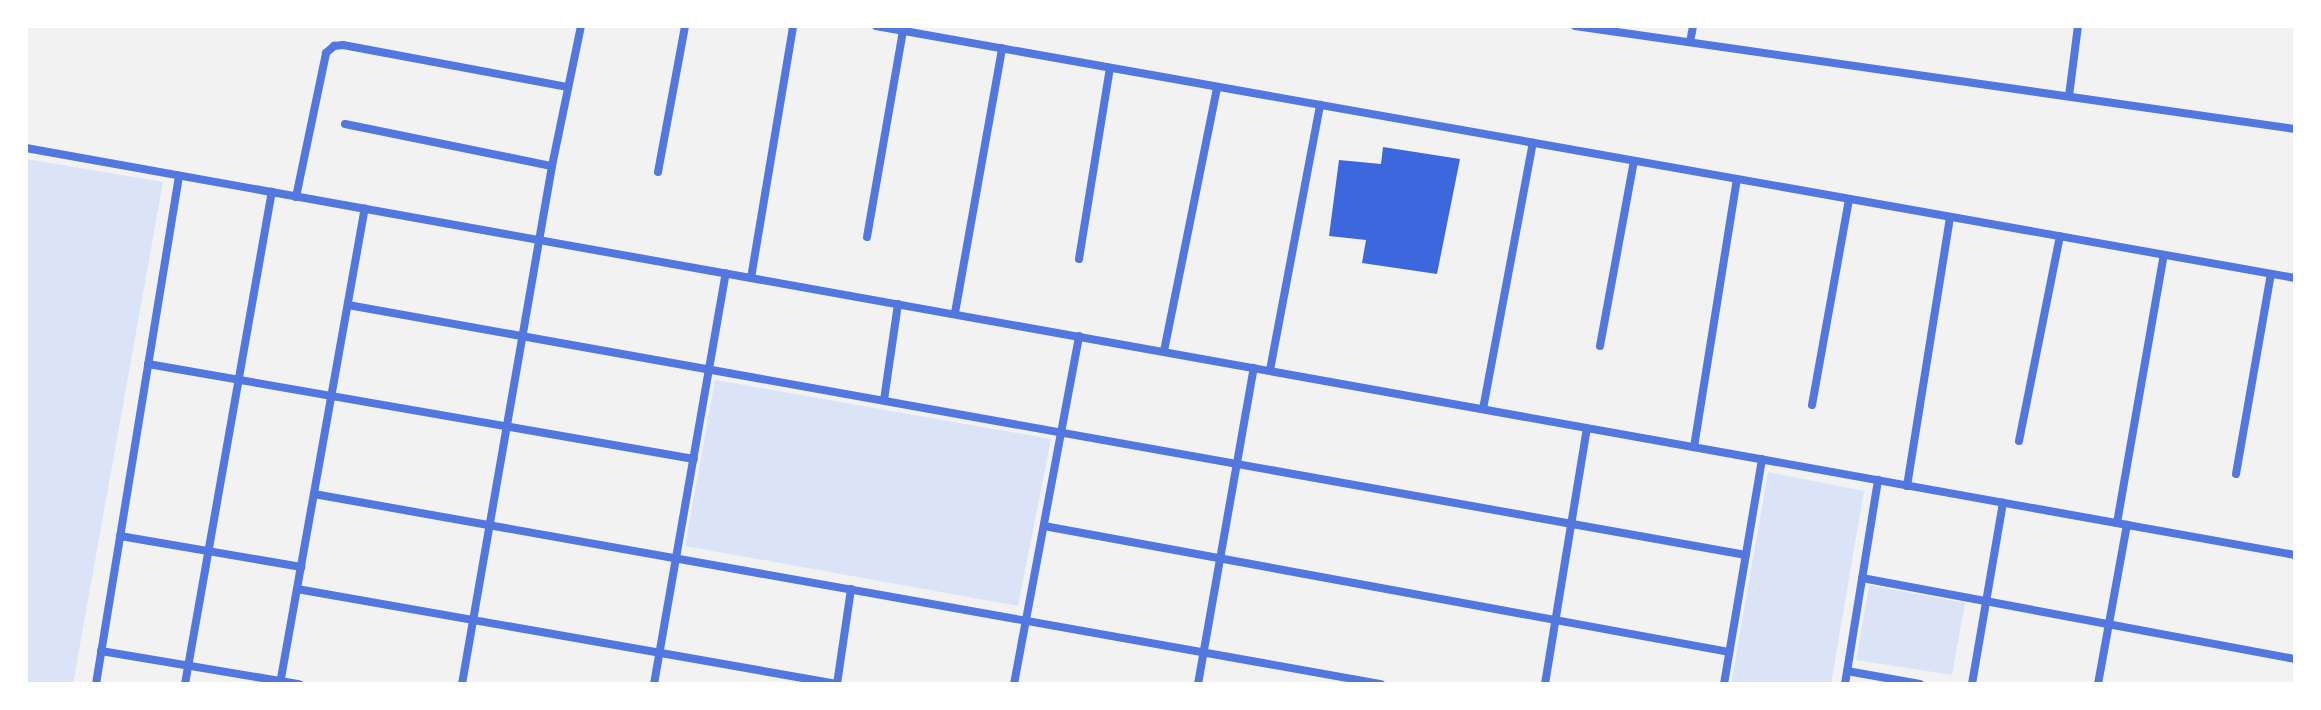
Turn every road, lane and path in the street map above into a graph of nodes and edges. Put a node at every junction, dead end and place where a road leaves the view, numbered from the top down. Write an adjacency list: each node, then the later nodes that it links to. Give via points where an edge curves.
1 (581, 26): 12 (street)
2 (685, 26): 22 (street)
3 (793, 26): 37 (street)
4 (876, 26): 8 (street)
5 (1575, 26): 9 (street)
6 (1693, 26): 9 (street)
7 (2078, 26): 14 (street)
8 (903, 31): 10 (street); 31 (street)
9 (1690, 42): 14 (street)
10 (1002, 48): 11 (street); 41 (street)
11 (1110, 68): 13 (street); 34 (street)
12 (568, 87): 21 (street); 26 (street, via 334,46 326,53)
13 (1217, 87): 15 (street); 45 (street)
14 (2069, 96): 17 (street)
15 (1320, 105): 18 (street); 49 (street)
16 (345, 124): 21 (street)
17 (2295, 129)
18 (1533, 143): 20 (street); 54 (street)
19 (26, 148): 23 (street)
20 (1634, 161): 24 (street); 44 (street)
21 (552, 166): 32 (street)
22 (658, 172)
23 (179, 176): 25 (street); 46 (street)
24 (1737, 179): 27 (street); 59 (street)
25 (272, 192): 26 (street); 50 (street)
26 (296, 197): 28 (street)
27 (1849, 199): 29 (street); 53 (street)
28 (365, 209): 32 (street); 40 (street)
29 (1950, 217): 30 (street); 65 (street)
30 (2060, 236): 33 (street); 58 (street)
31 (867, 237)
32 (539, 240): 35 (street); 43 (street)
33 (2164, 255): 36 (street); 70 (street)
34 (1079, 259)
35 (726, 273): 37 (street); 48 (street)
36 (2271, 274): 38 (street); 63 (street)
37 (751, 278): 39 (street)
38 (2295, 278)
39 (898, 304): 41 (street); 52 (street)
40 (348, 305): 43 (street); 51 (street)
41 (955, 313): 42 (street)
42 (1079, 336): 45 (street); 57 (street)
43 (522, 337): 48 (street); 55 (street)
44 (1600, 346)
45 (1164, 351): 47 (street)
46 (148, 364): 50 (street); 72 (street)
47 (1254, 368): 49 (street); 62 (street)
48 (710, 369): 52 (street); 60 (street)
49 (1270, 370): 54 (street)
50 (239, 379): 51 (street); 73 (street)
51 (332, 395): 55 (street); 66 (street)
52 (884, 400): 57 (street)
53 (1812, 405)
54 (1483, 409): 56 (street)
55 (506, 427): 60 (street); 68 (street)
56 (1587, 428): 59 (street); 69 (street)
57 (1062, 432): 62 (street); 71 (street)
58 (2019, 441)
59 (1694, 447): 61 (street)
60 (694, 459): 76 (street)
61 (1762, 459): 64 (street); 74 (street)
62 (1237, 464): 69 (street); 77 (street)
63 (2236, 474)
64 (1878, 480): 65 (street); 79 (street)
65 (1907, 486): 67 (street)
66 (314, 494): 68 (street); 78 (street)
67 (2003, 503): 70 (street); 82 (street)
68 (489, 524): 76 (street); 83 (street)
69 (1572, 524): 74 (street); 85 (street)
70 (2122, 524): 75 (street); 86 (street)
71 (1044, 526): 77 (street); 84 (street)
72 (120, 536): 73 (street); 87 (street)
73 (209, 552): 78 (street); 92 (street)
74 (1746, 555): 89 (street)
75 (2295, 555)
76 (676, 558): 81 (street); 90 (street)
77 (1220, 558): 85 (street); 88 (street)
78 (301, 567): 80 (street)
79 (1862, 578): 82 (street); 93 (street)
80 (297, 589): 83 (street); 94 (street)
81 (851, 589): 84 (street); 90 (street, via 837,684)
82 (1986, 601): 86 (street); 107 (street)
83 (473, 619): 90 (street); 98 (street)
84 (1026, 620): 88 (street); 100 (street)
85 (1556, 620): 89 (street); 103 (street)
86 (2109, 624): 91 (street); 108 (street)
87 (101, 651): 92 (street); 95 (street)
88 (1204, 652): 101 (street); 102 (street)
89 (1729, 652): 104 (street)
90 (659, 653): 99 (street)
91 (2295, 659)
92 (188, 666): 94 (street); 96 (street)
93 (1847, 671): 105 (street); 106 (street)
94 (281, 682): 97 (street)
95 (96, 684)
96 (185, 684)
97 (299, 684)
98 (462, 684)
99 (654, 684)
100 (1014, 684)
101 (1198, 684)
102 (1381, 684)
103 (1545, 684)
104 (1724, 684)
105 (1845, 684)
106 (1920, 684)
107 (1972, 684)
108 (2098, 684)

